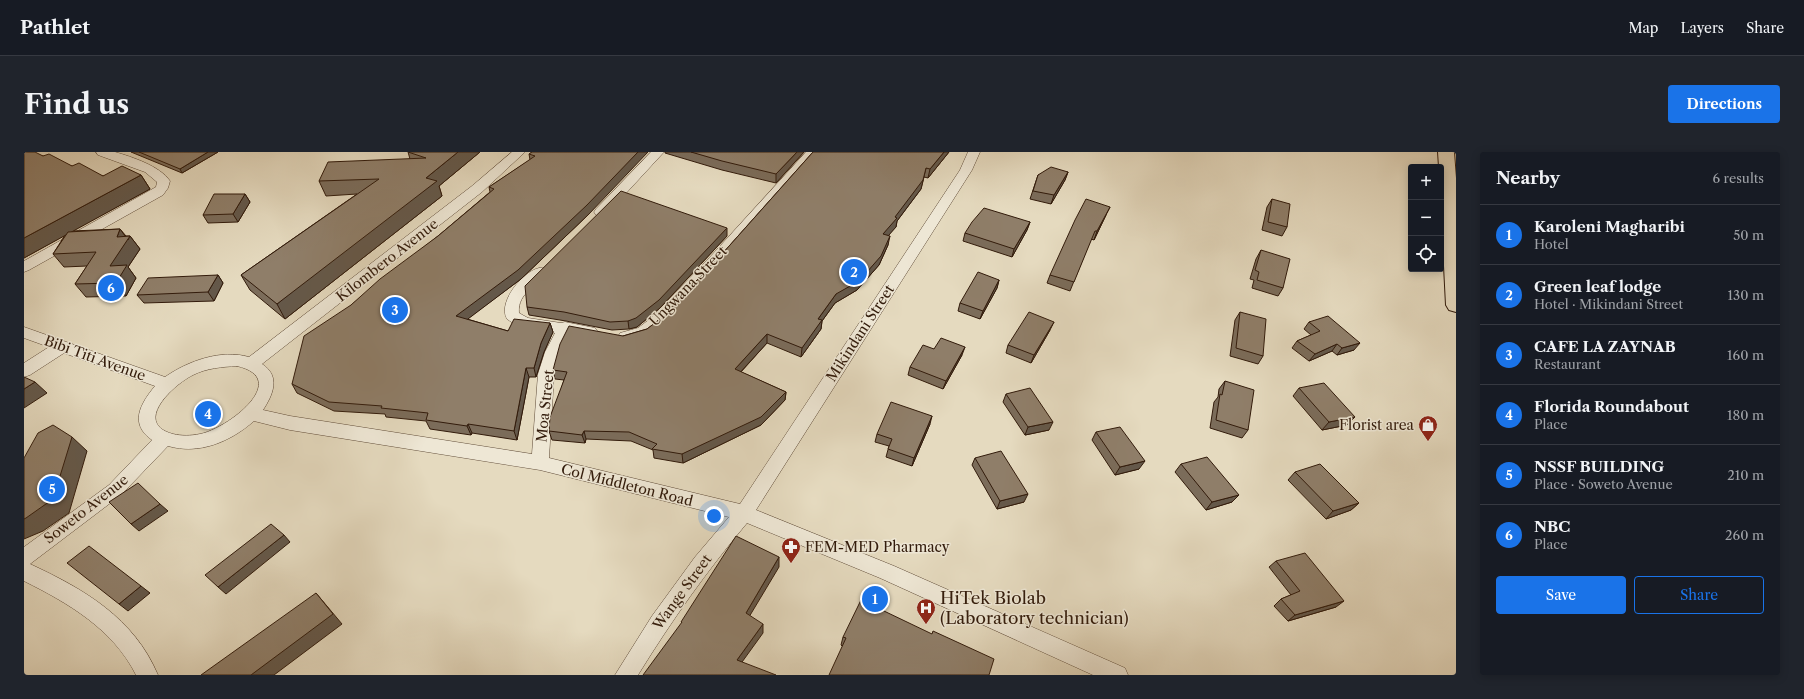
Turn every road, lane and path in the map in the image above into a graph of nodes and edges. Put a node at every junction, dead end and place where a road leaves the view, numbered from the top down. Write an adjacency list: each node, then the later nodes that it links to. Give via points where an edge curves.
1 (102, 152): 9 (street, via 148,169 164,181 162,188 95,229)
2 (519, 152): 14 (street, Kilombero Avenue, via 477,190)
3 (658, 152): 7 (street)
4 (813, 152): 11 (street, Ungwana Street, via 655,323 642,332 626,337)
5 (974, 152): 20 (street, Mikindani Street, via 966,170)
6 (1446, 152): 10 (highway)
7 (589, 224)
8 (551, 261): 11 (street, Ungwana Street, via 513,297 510,307 512,316 524,323)
9 (24, 267)
10 (1456, 305)
11 (566, 327): 19 (street, Moa Street, via 553,352 546,374)
12 (24, 332): 13 (street, Bibi Titi Avenue)
13 (61, 347): 15 (street); 16 (street, Bibi Titi Avenue)
14 (251, 364): 16 (street, via 237,360 219,361 183,373); 17 (street, via 261,370 266,379 266,390 261,402)
15 (24, 371)
16 (166, 384): 18 (street, via 156,394 146,416 153,435)
17 (251, 414): 18 (street, via 232,429 208,439 184,443); 19 (street, Col Middleton Road)
18 (164, 440): 21 (street, Soweto Avenue, via 115,490)
19 (540, 463): 20 (street, Col Middleton Road)
20 (744, 513): 24 (street, Wange Street, via 702,562); 25 (street, Col Middleton Road, via 887,572)
21 (24, 558)
22 (24, 571): 23 (street, via 56,586 103,618 132,648)
23 (147, 675)
24 (626, 675)
25 (1117, 675)

